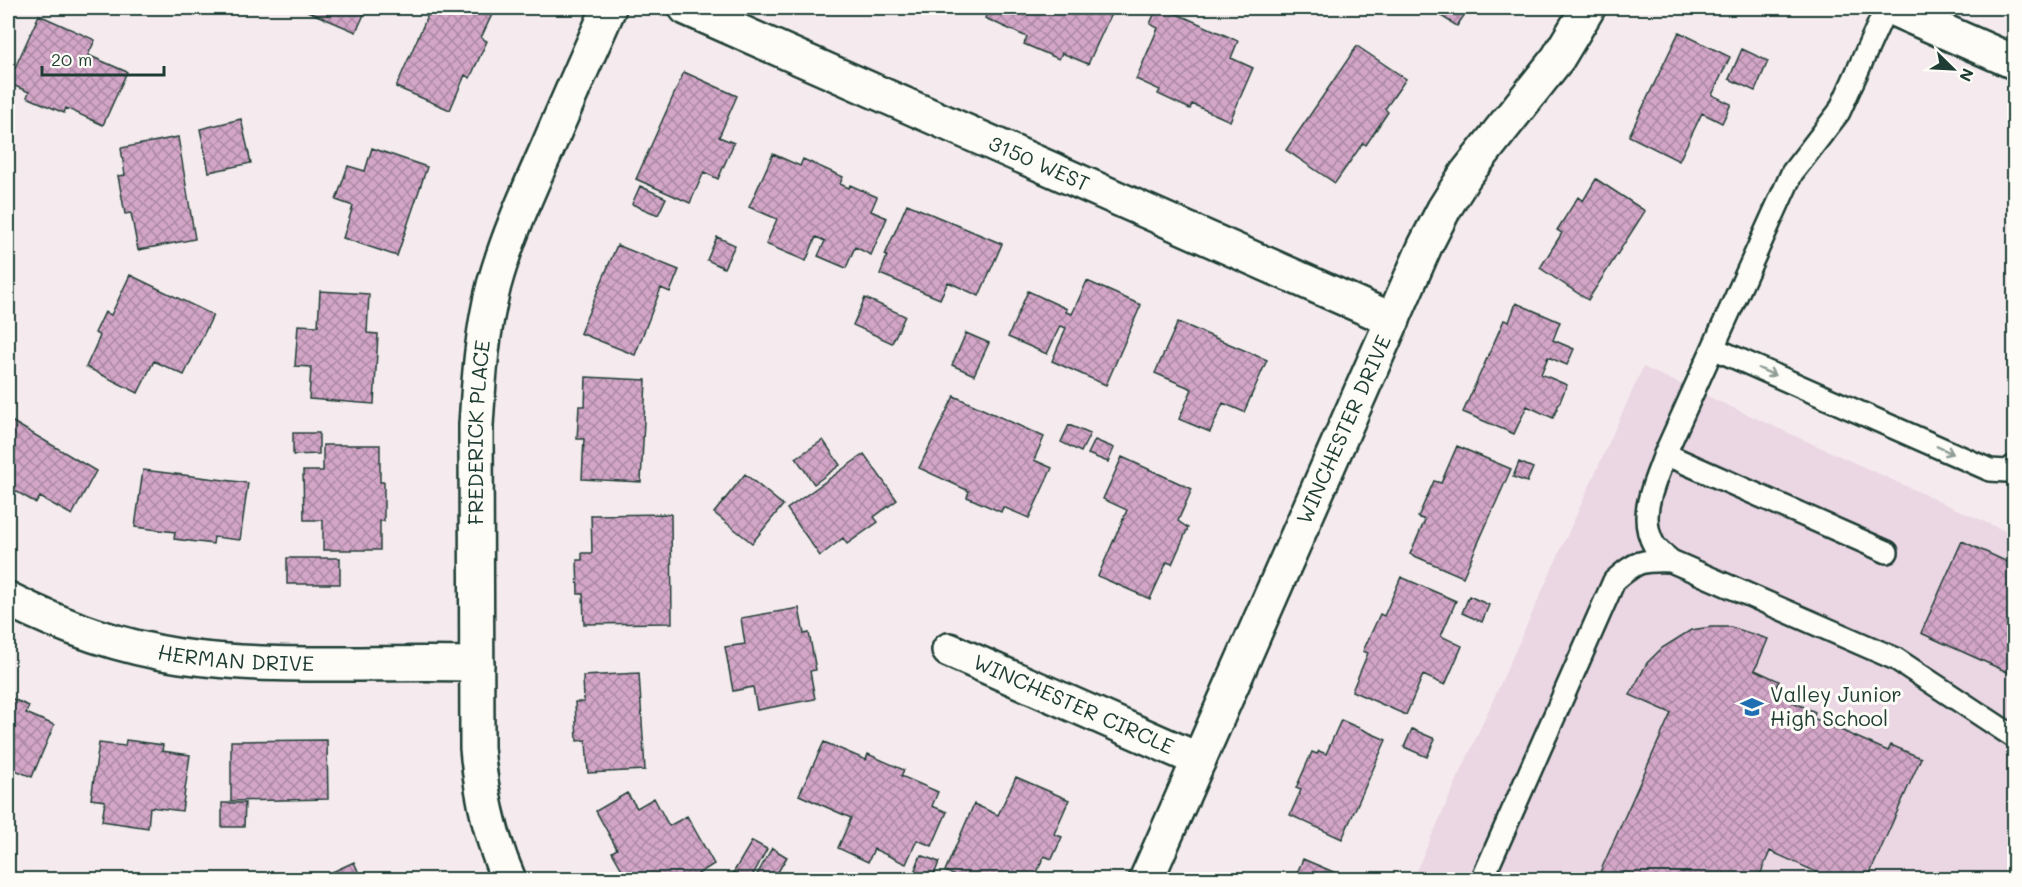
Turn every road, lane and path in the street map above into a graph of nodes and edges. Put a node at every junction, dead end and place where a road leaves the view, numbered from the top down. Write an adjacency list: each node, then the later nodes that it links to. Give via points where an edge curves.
1 (609, 8): 15 (street, FREDERICK PLACE, via 525,197 492,298 476,425)
2 (686, 8): 7 (street, 3150 WEST)
3 (1588, 8): 7 (street, WINCHESTER DRIVE, via 1558,58 1466,174 1444,209)
4 (1886, 8): 8 (lane, via 1839,112 1792,173)
5 (1891, 8): 6 (street)
6 (2014, 62)
7 (1393, 320): 17 (street, WINCHESTER DRIVE)
8 (1713, 348): 9 (lane); 10 (lane, one-way to 10, via 1990,470 2007,471)
9 (1665, 454): 11 (lane); 12 (lane, via 1647,502 1647,524 1655,545)
10 (2014, 466)
11 (1887, 552)
12 (1671, 561): 16 (lane, via 1896,658); 20 (lane, via 1650,560 1633,565 1614,581)
13 (8, 599): 15 (street, HERMAN DRIVE, via 84,632 178,656 260,663)
14 (950, 650): 17 (street, WINCHESTER CIRCLE)
15 (477, 664): 18 (street, FREDERICK PLACE, via 480,786 496,848)
16 (2014, 737)
17 (1199, 760): 19 (street, WINCHESTER DRIVE)
18 (509, 879)
19 (1146, 879)
20 (1482, 879)

